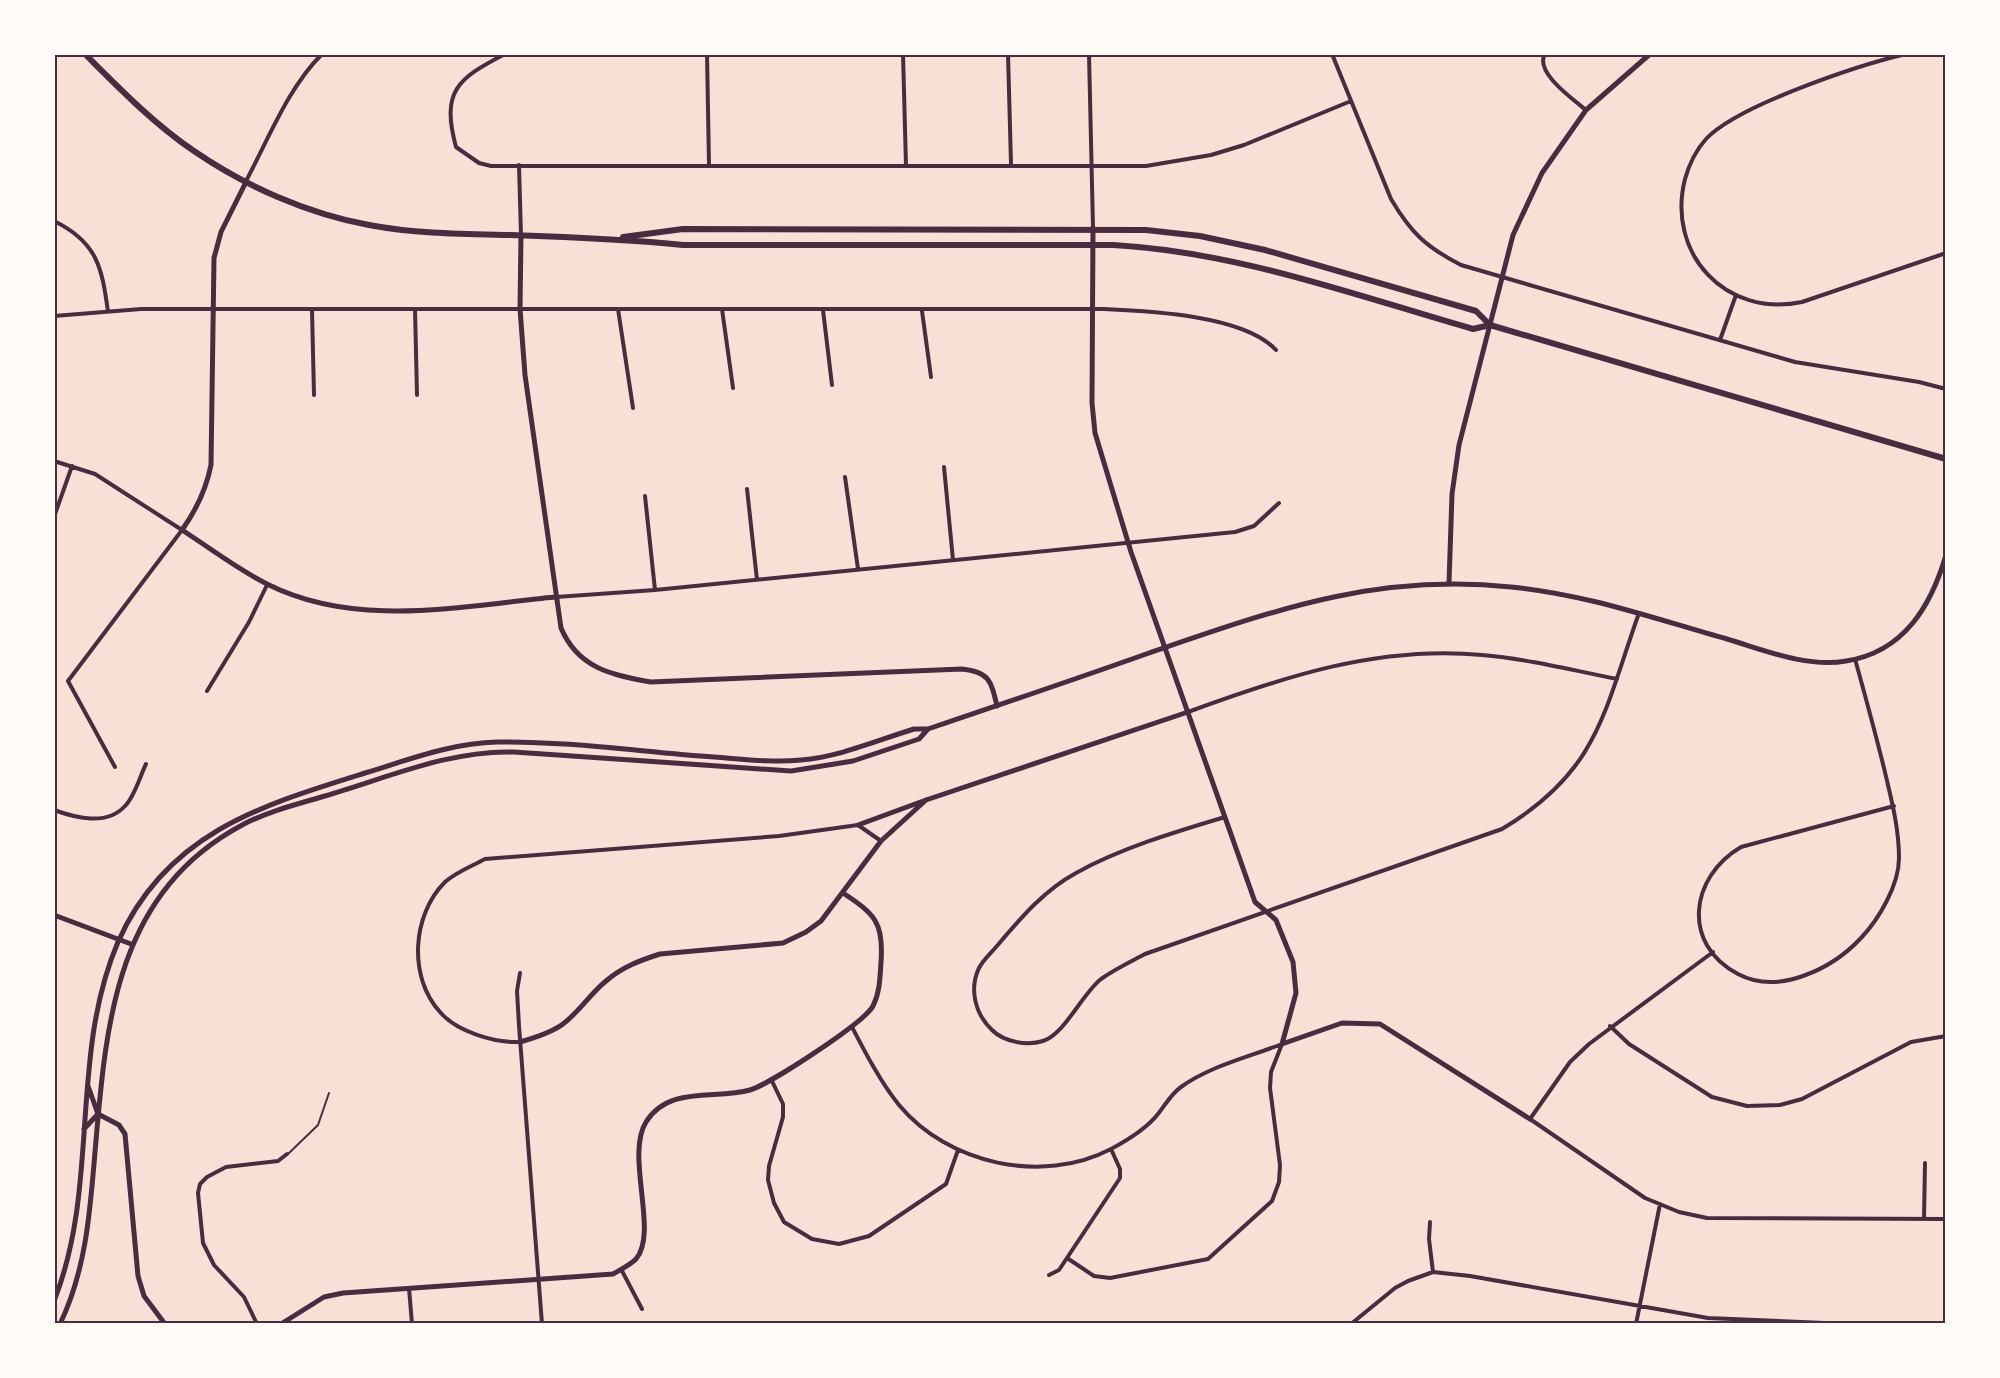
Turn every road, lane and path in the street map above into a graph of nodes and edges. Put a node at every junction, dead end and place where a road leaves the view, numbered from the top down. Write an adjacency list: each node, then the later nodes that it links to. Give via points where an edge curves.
1 (85, 54): 19 (main road, via 162,126 194,151)
2 (322, 54): 19 (street, via 295,89)
3 (505, 54): 16 (street, via 471,71 463,80 451,100 449,121 456,147 479,163)
4 (707, 54): 17 (street)
5 (903, 54): 18 (street)
6 (1008, 54): 14 (street)
7 (1089, 54): 15 (street)
8 (1332, 54): 12 (street)
9 (1545, 54): 13 (street, via 1543,69)
10 (1650, 54): 13 (street)
11 (1906, 54): 27 (street, via 1849,69 1740,115 1706,139 1690,163 1682,194 1682,220 1688,244 1708,275)
12 (1351, 101): 15 (street, via 1211,155 1146,165); 26 (street, via 1391,199 1414,234 1431,249 1461,265)
13 (1586, 110): 26 (street, via 1559,146 1527,201)
14 (1011, 164): 15 (street); 18 (street)
15 (1092, 164): 21 (street)
16 (519, 165): 17 (street); 22 (street)
17 (709, 165): 18 (street)
18 (906, 166)
19 (246, 182): 22 (main road, via 306,208 368,225 435,234); 33 (street, via 216,247)
20 (54, 221): 37 (street, via 81,238 96,255)
21 (1093, 228): 23 (main road, via 683,229); 24 (street); 39 (main road, via 1172,233 1265,250 1476,311)
22 (521, 236): 23 (main road); 29 (street)
23 (614, 238): 24 (main road, via 683,245)
24 (1093, 245): 32 (street); 39 (main road, via 1161,249 1240,262 1473,328)
25 (1946, 253): 27 (street, via 1786,305 1763,304)
26 (1502, 278): 39 (street); 40 (street)
27 (1736, 295): 40 (street)
28 (415, 309): 29 (street); 34 (street); 47 (street)
29 (520, 309): 30 (street); 67 (street)
30 (618, 309): 31 (street); 48 (street)
31 (722, 309): 35 (street); 44 (street)
32 (1092, 309): 36 (street); 41 (street, via 1172,312 1266,339); 59 (street, via 1095,434)
33 (212, 310): 34 (street); 37 (street); 58 (street, via 211,465 199,505)
34 (312, 310): 46 (street)
35 (823, 310): 36 (street); 43 (street)
36 (922, 311): 42 (street)
37 (108, 312): 38 (street)
38 (54, 316)
39 (1490, 325): 49 (main road); 64 (street, via 1456,462)
40 (1720, 340): 45 (street, via 1795,362)
41 (1276, 350)
42 (931, 377)
43 (832, 385)
44 (733, 388)
45 (1946, 389)
46 (314, 394)
47 (417, 395)
48 (633, 408)
49 (1946, 459)
50 (54, 461): 51 (street)
51 (72, 466): 57 (street); 58 (street, via 115,485)
52 (944, 466): 61 (street)
53 (845, 477): 62 (street)
54 (747, 489): 63 (street)
55 (645, 496): 66 (street)
56 (1279, 503): 59 (street, via 1254,526 1235,532)
57 (54, 518)
58 (182, 530): 65 (street); 77 (street, via 68,681)
59 (1128, 541): 61 (street); 69 (street)
60 (1946, 555): 70 (street, via 1938,584 1905,634)
61 (953, 560): 62 (street)
62 (858, 569): 63 (street)
63 (758, 580): 66 (street)
64 (1449, 583): 68 (street, via 1563,594); 69 (street, via 1393,585 1321,597)
65 (267, 585): 67 (street, via 315,603 386,612); 72 (street)
66 (655, 590): 67 (street)
67 (555, 597): 73 (street, via 561,628 576,654 620,676 651,682 962,669 979,671 990,681)
68 (1639, 613): 70 (street, via 1799,659); 71 (street)
69 (1166, 647): 73 (street); 74 (street)
70 (1855, 659): 79 (street)
71 (1617, 679): 74 (street, via 1528,660 1481,654 1416,653 1311,670); 85 (street, via 1600,727 1575,769 1525,815 1502,829)
72 (207, 691)
73 (997, 706): 75 (street)
74 (1188, 712): 78 (street); 81 (street)
75 (928, 729): 87 (street, via 914,729 805,760 497,742 464,745 405,759 272,802 195,844 147,895); 88 (street, via 919,740 853,761 791,771 514,752 455,757 298,804 245,824 217,840 165,889)
76 (146, 764): 80 (street, via 125,806 108,816 96,819)
77 (115, 767)
78 (926, 800): 82 (street); 83 (street)
79 (1894, 806): 89 (street, via 1741,847 1724,857 1706,880 1700,897 1703,935); 89 (street, via 1899,859 1896,874 1869,930 1846,954 1795,979 1769,981 1740,975)
80 (54, 810)
81 (1225, 817): 85 (street, via 1255,902); 85 (street, via 1107,858 1074,874 1029,907 980,967 975,1003 994,1032 1018,1043 1046,1040 1057,1032 1084,996 1121,966)
82 (858, 825): 83 (street); 94 (street, via 779,836 485,859 454,875 429,903 418,942 418,963 431,1000 441,1014 467,1031 500,1041)
83 (881, 841): 84 (street)
84 (843, 893): 92 (street, via 877,920 883,937 879,990 866,1016); 94 (street, via 821,921 783,943 660,954 626,967 605,982 561,1026)
85 (1264, 911): 95 (street, via 1276,920 1296,977 1296,993)
86 (54, 915): 87 (street)
87 (119, 939): 88 (street); 97 (street, via 101,993)
88 (131, 944): 99 (street, via 115,1000)
89 (1713, 952): 91 (street)
90 (520, 973): 94 (street)
91 (1610, 1026): 93 (street, via 1629,1044 1712,1097 1748,1106 1780,1105 1802,1099 1911,1042); 100 (street, via 1570,1062)
92 (852, 1027): 96 (street); 103 (street, via 899,1105 927,1132)
93 (1946, 1036)
94 (520, 1042): 114 (street)
95 (1282, 1044): 100 (street, via 1342,1023 1380,1024); 102 (street, via 1181,1087 1157,1116); 110 (street, via 1271,1072 1280,1165 1272,1201 1208,1259 1110,1278 1094,1276)
96 (771, 1079): 103 (street, via 783,1104 783,1117 768,1180 784,1222 812,1239 839,1244 869,1236 946,1184); 111 (street, via 748,1091 677,1098 658,1107 646,1123 639,1144 644,1241 636,1258)
97 (88, 1085): 99 (street); 101 (street)
98 (329, 1093): 104 (lane, via 318,1125)
99 (98, 1114): 101 (street); 119 (street, via 85,1249); 120 (street, via 119,1125 125,1134 138,1276 144,1296)
100 (1530, 1119): 106 (street)
101 (83, 1131): 116 (street, via 80,1196 72,1243)
102 (1111, 1149): 103 (street, via 1090,1159 1035,1166 1011,1166); 110 (street, via 1120,1178)
103 (958, 1150)
104 (287, 1154): 121 (street, via 278,1161 226,1167 207,1177 198,1193 203,1243 214,1265 244,1297)
105 (1925, 1162): 108 (street)
106 (1660, 1204): 108 (street, via 1707,1218); 117 (street)
107 (1946, 1219): 108 (street)
108 (1924, 1220)
109 (1430, 1222): 112 (street)
110 (1067, 1258): 113 (street, via 1059,1270)
111 (621, 1269): 114 (street, via 613,1274); 118 (street)
112 (1433, 1272): 117 (street); 125 (street, via 1395,1288)
113 (1048, 1275)
114 (539, 1278): 115 (street); 124 (street)
115 (409, 1288): 122 (street, via 324,1297); 123 (street)
116 (54, 1300)
117 (1639, 1305): 126 (street); 127 (street, via 1708,1318)
118 (642, 1309)
119 (60, 1324)
120 (165, 1324)
121 (257, 1324)
122 (281, 1324)
123 (412, 1324)
124 (542, 1324)
125 (1351, 1324)
126 (1636, 1324)
127 (1848, 1324)

